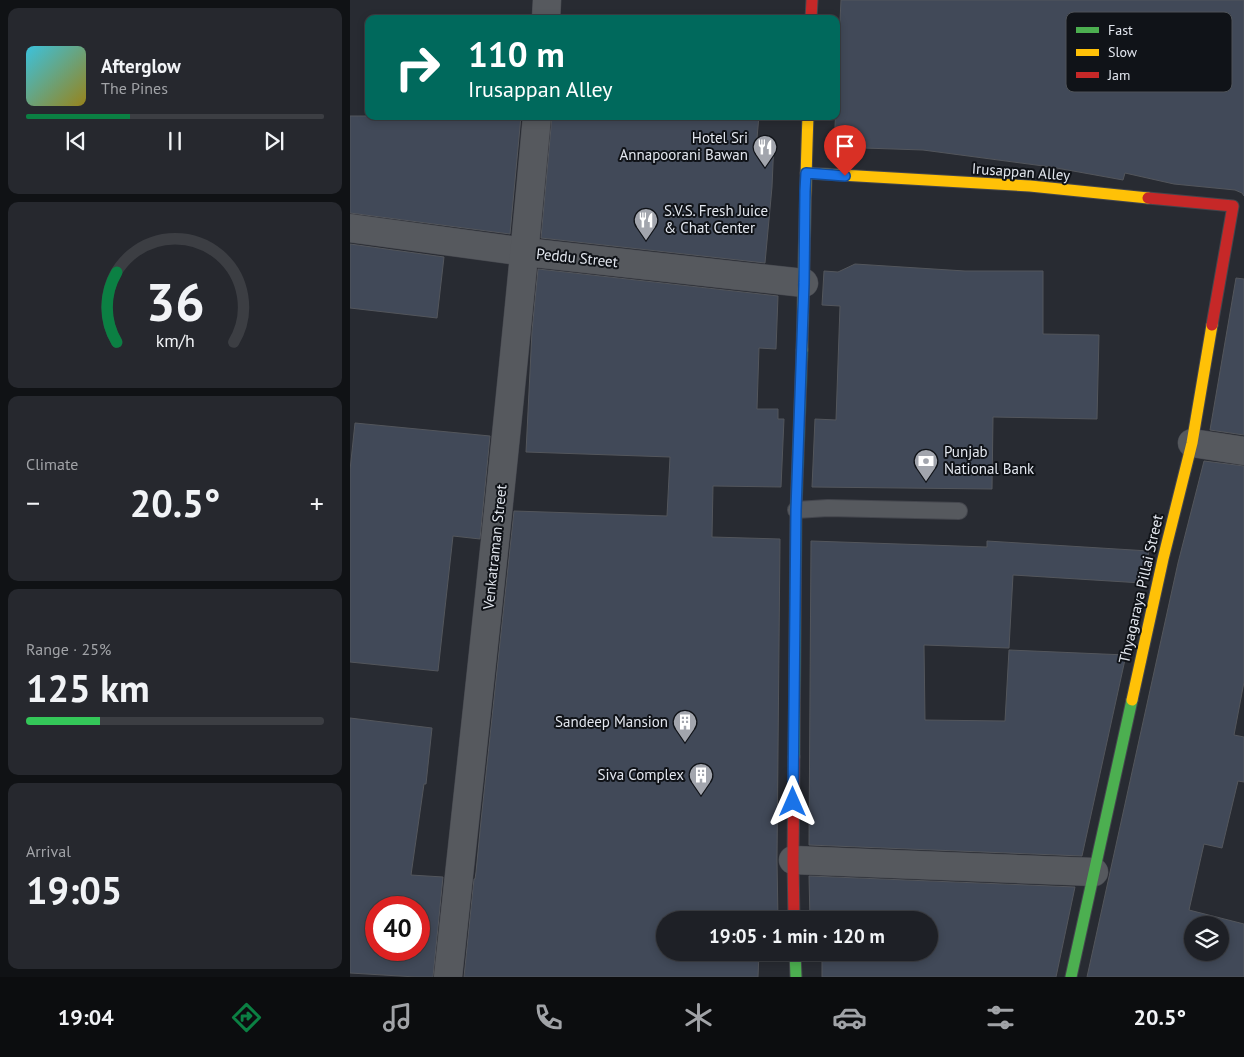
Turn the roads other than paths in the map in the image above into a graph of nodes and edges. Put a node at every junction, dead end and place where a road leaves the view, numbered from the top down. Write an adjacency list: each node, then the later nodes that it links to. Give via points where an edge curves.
1 (547, 0): 3 (street)
2 (812, 0): 4 (street)
3 (546, 15)
4 (811, 15)
5 (537, 120): 10 (street, Venkatraman Street)
6 (808, 120): 7 (street)
7 (806, 173): 8 (street, Irusappan Alley, via 1030,186); 11 (street)
8 (1233, 206): 12 (street, Thyagaraya Pillai Street)
9 (350, 228): 10 (street, Peddu Street)
10 (524, 252): 11 (street, Peddu Street); 20 (street, Venkatraman Street)
11 (804, 283): 14 (street)
12 (1192, 443): 13 (street); 17 (street, Thyagaraya Pillai Street)
13 (1244, 451)
14 (796, 510): 15 (lane); 16 (street)
15 (959, 511)
16 (793, 860): 17 (street); 18 (street)
17 (1094, 872): 22 (street, Thyagaraya Pillai Street)
18 (794, 911)
19 (795, 961): 21 (street)
20 (448, 977)
21 (796, 977)
22 (1071, 977)

